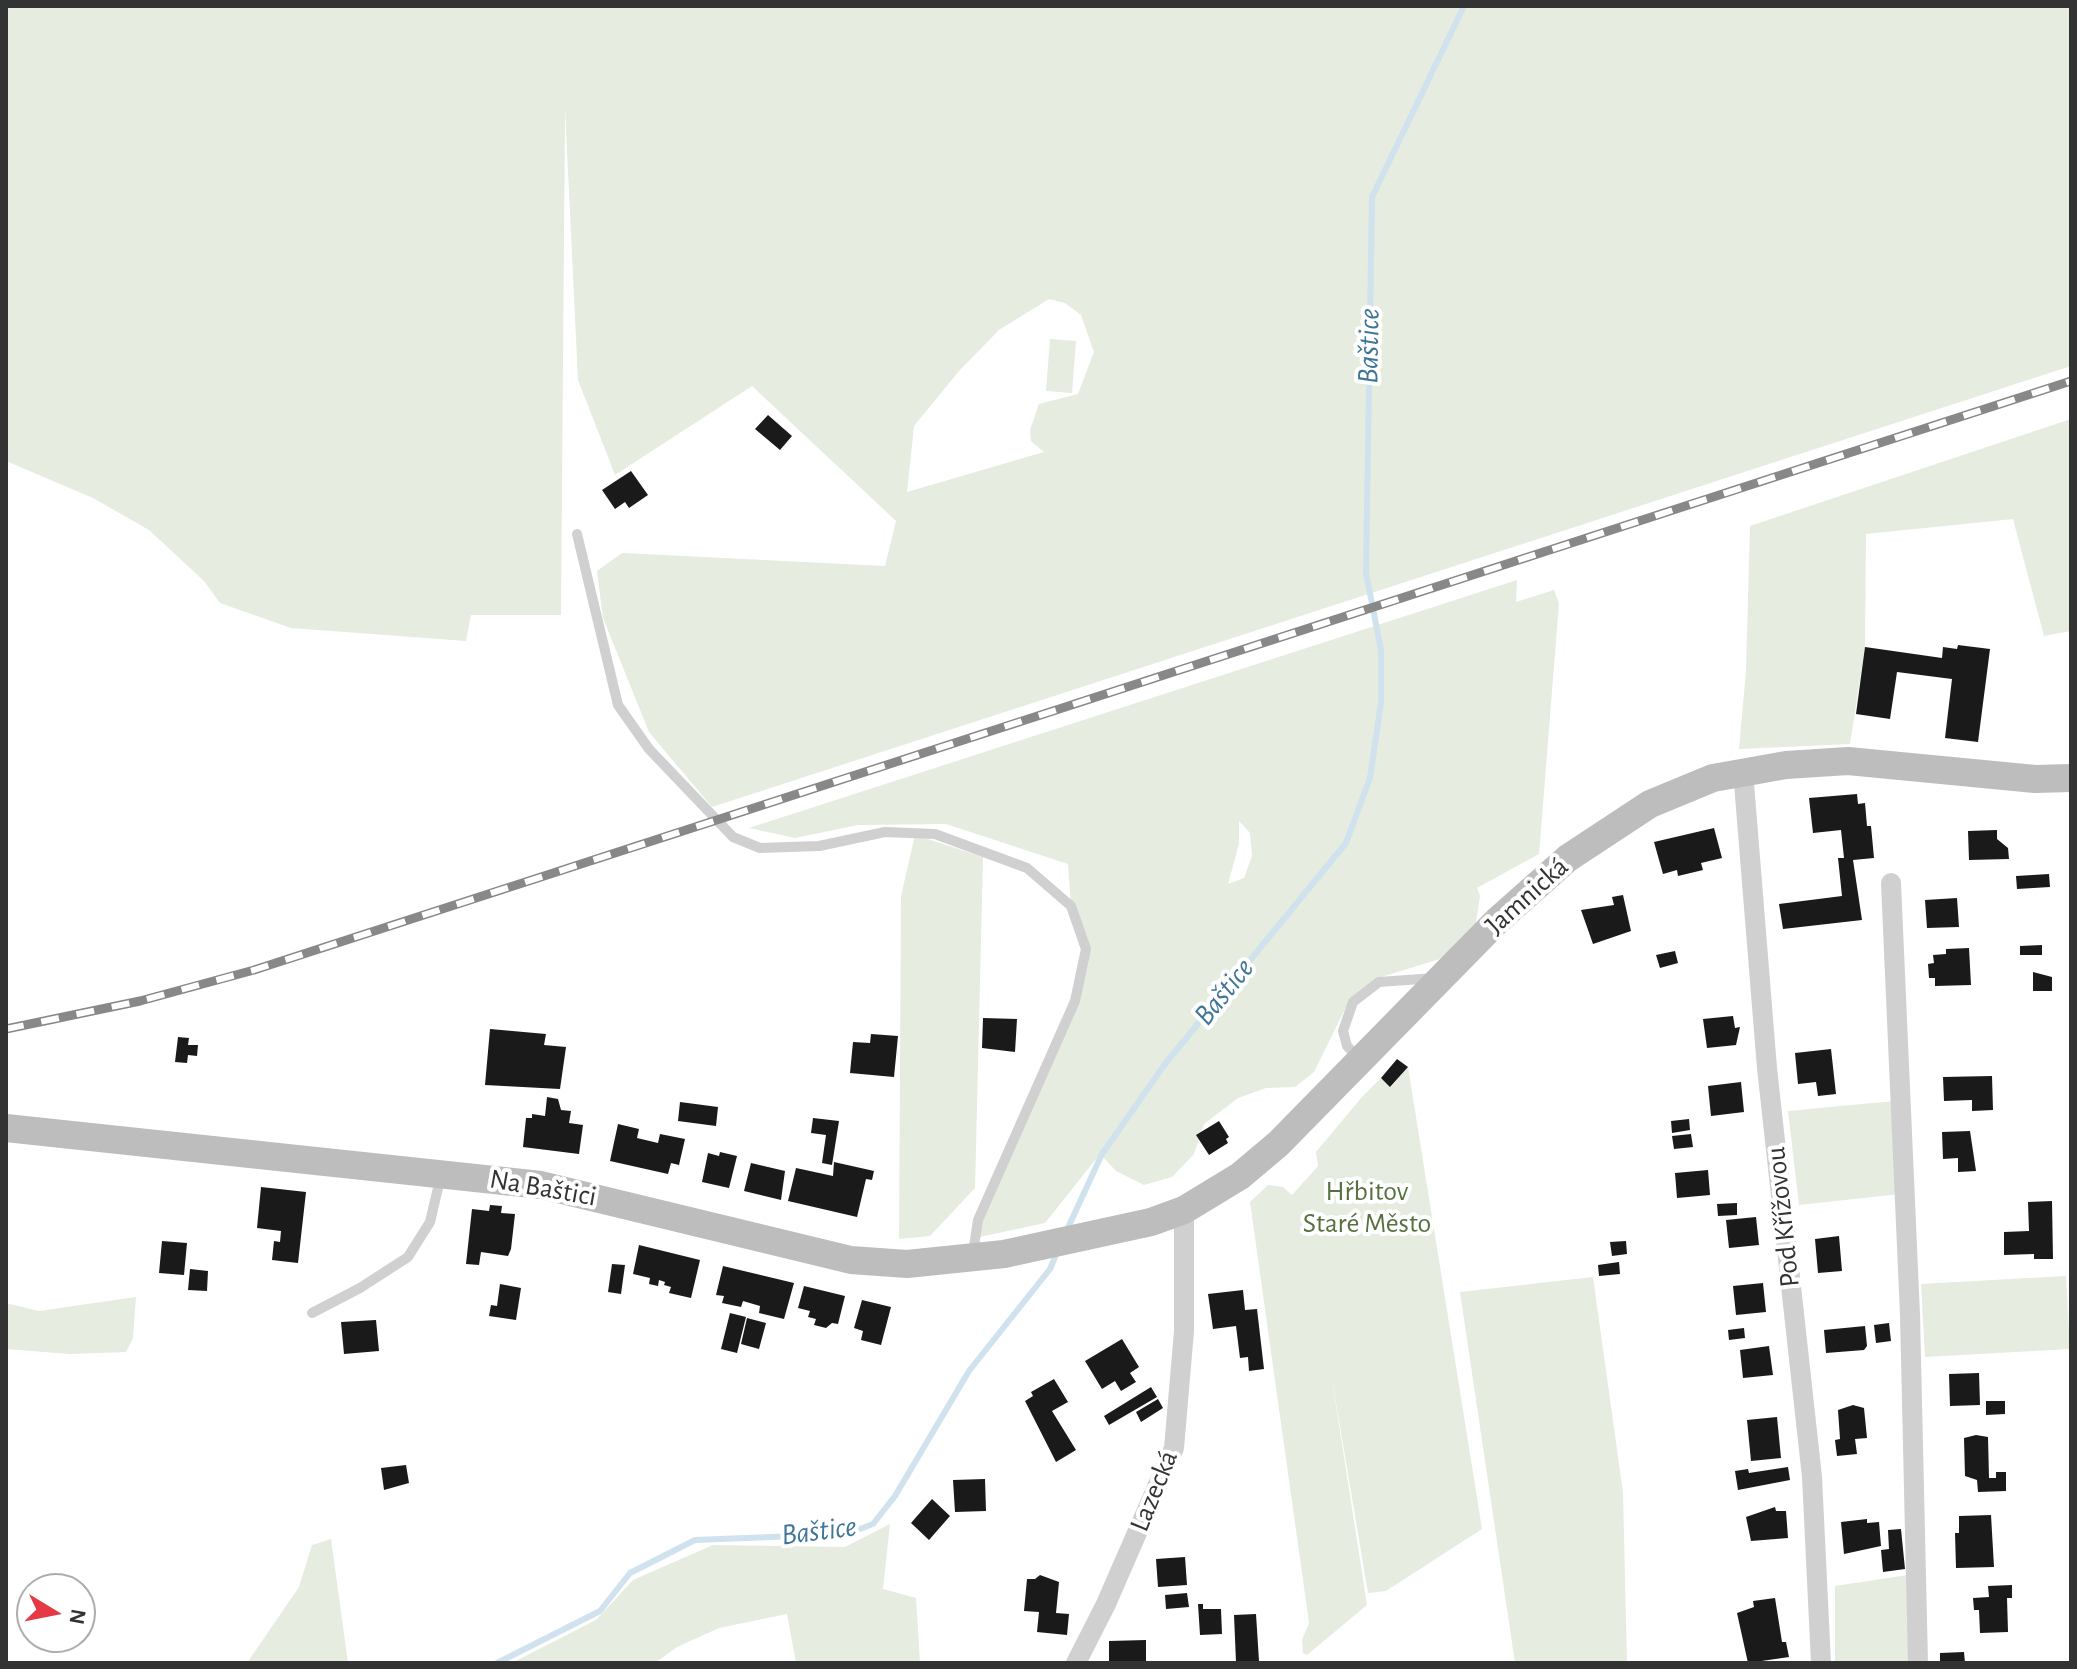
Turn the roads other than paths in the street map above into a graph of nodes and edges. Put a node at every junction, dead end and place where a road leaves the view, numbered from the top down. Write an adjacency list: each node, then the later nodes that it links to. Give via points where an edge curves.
1 (577, 534): 11 (lane, via 618,705 649,749 733,837 760,848 819,846 885,832 935,834 1027,868 1071,906 1086,949 1075,1001 978,1220)
2 (1743, 771): 3 (main road, Jamnická, via 1848,761); 5 (main road, Jamnická, via 1676,792 1610,828 1568,858); 14 (street, Pod Křížovou, via 1767,1068 1812,1477)
3 (2071, 778)
4 (1891, 883): 15 (street, via 1910,1315)
5 (1441, 978): 6 (main road, Jamnická); 6 (lane, via 1379,982 1353,1002 1343,1031 1347,1046)
6 (1361, 1060): 9 (main road, Jamnická, via 1254,1166)
7 (6, 1128): 8 (main road, Na Baštici)
8 (441, 1173): 11 (main road, Na Baštici, via 570,1190 851,1260 907,1264); 12 (lane, via 430,1222 408,1257)
9 (1184, 1210): 10 (main road, Jamnická); 13 (street, Lazecká, via 1184,1331 1174,1448)
10 (1074, 1241): 11 (main road, Na Baštici)
11 (972, 1259)
12 (312, 1313)
13 (1076, 1663)
14 (1821, 1663)
15 (1918, 1663)

